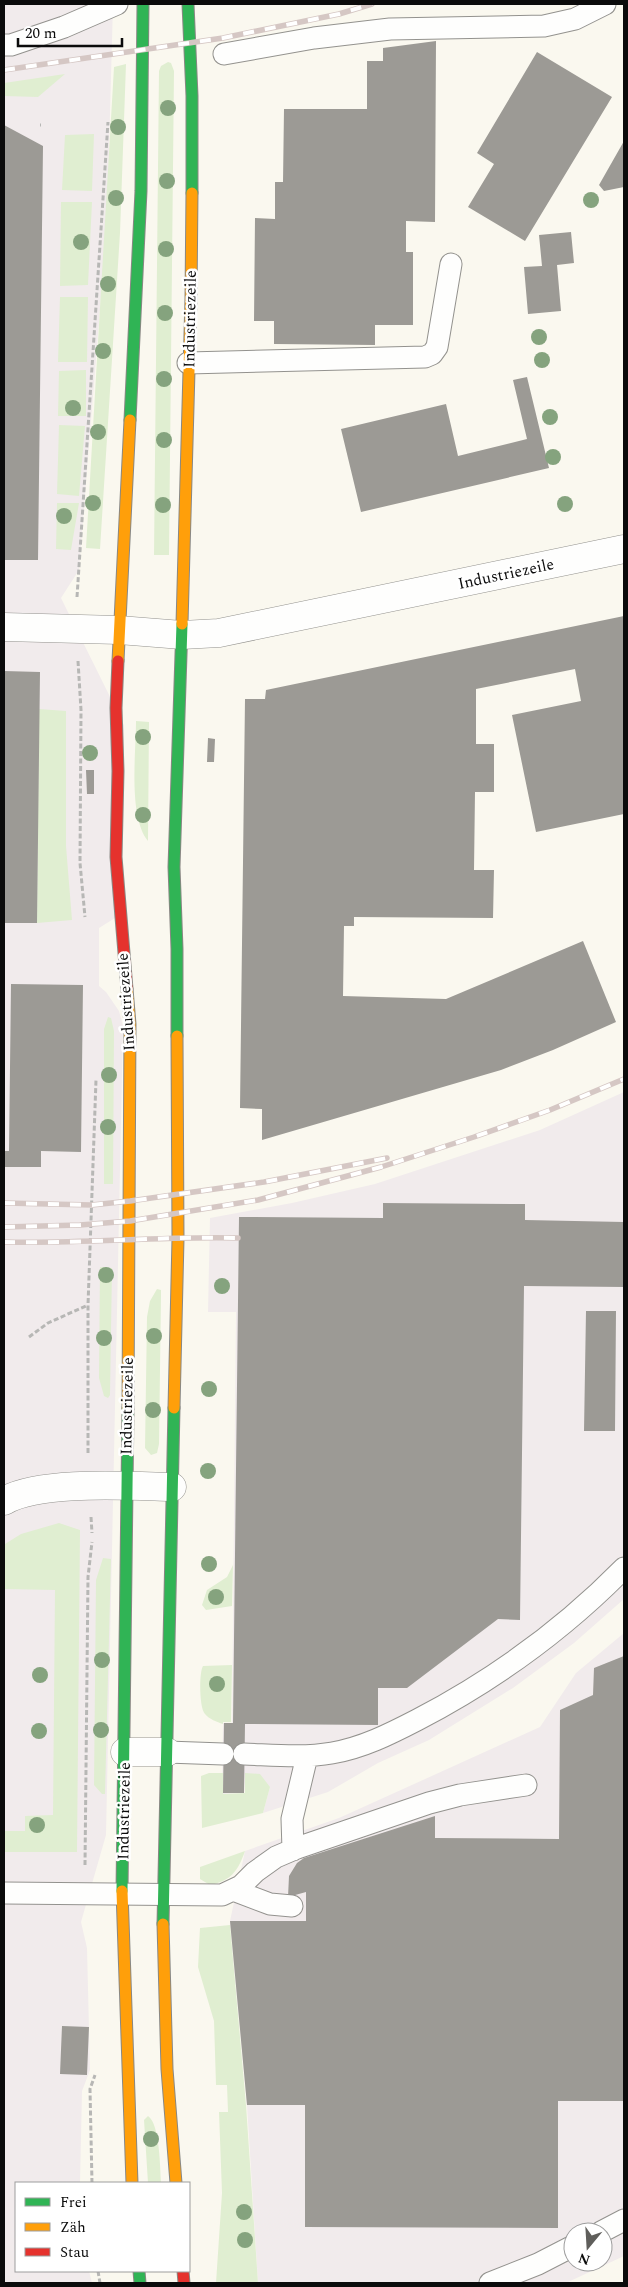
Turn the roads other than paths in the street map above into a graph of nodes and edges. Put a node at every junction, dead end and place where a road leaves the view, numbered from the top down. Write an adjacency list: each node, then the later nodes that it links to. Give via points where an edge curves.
1 (117, 4): 5 (lane, via 64,27)
2 (143, 4): 11 (main road, Industriezeile, via 141,191)
3 (188, 4): 8 (main road, Industriezeile, via 192,96)
4 (605, 4): 6 (lane, via 575,20 544,26 390,29)
5 (4, 45)
6 (224, 54)
7 (451, 264): 8 (lane, via 436,347 425,357)
8 (188, 363): 12 (main road, Industriezeile)
9 (624, 549): 12 (street, Industriezeile, via 251,627)
10 (4, 628): 11 (street, Industriezeile)
11 (119, 630): 12 (street, Industriezeile); 13 (main road, Industriezeile, via 116,857 130,1024)
12 (182, 635): 14 (main road, Industriezeile, via 174,867 178,1239)
13 (126, 1486): 14 (street); 15 (street, via 51,1488); 17 (main road, Industriezeile)
14 (172, 1487): 18 (main road, Industriezeile)
15 (4, 1501)
16 (624, 1568): 21 (lane, via 534,1646 474,1688 371,1742 333,1753)
17 (125, 1752): 18 (street); 26 (main road, Industriezeile)
18 (167, 1752): 19 (lane); 27 (main road, Industriezeile)
19 (223, 1754)
20 (244, 1754): 21 (lane)
21 (307, 1756): 23 (lane, via 292,1819)
22 (526, 1785): 23 (lane, via 429,1803)
23 (293, 1850): 24 (lane, via 261,1867)
24 (233, 1890): 27 (lane, via 222,1895); 28 (lane, via 270,1904)
25 (4, 1893): 26 (lane)
26 (122, 1894): 27 (lane); 29 (main road, Industriezeile)
27 (163, 1895): 30 (main road, Industriezeile, via 167,2069)
28 (292, 1906)
29 (132, 2182)
30 (176, 2182)
31 (563, 2251): 32 (lane)
32 (490, 2283)

